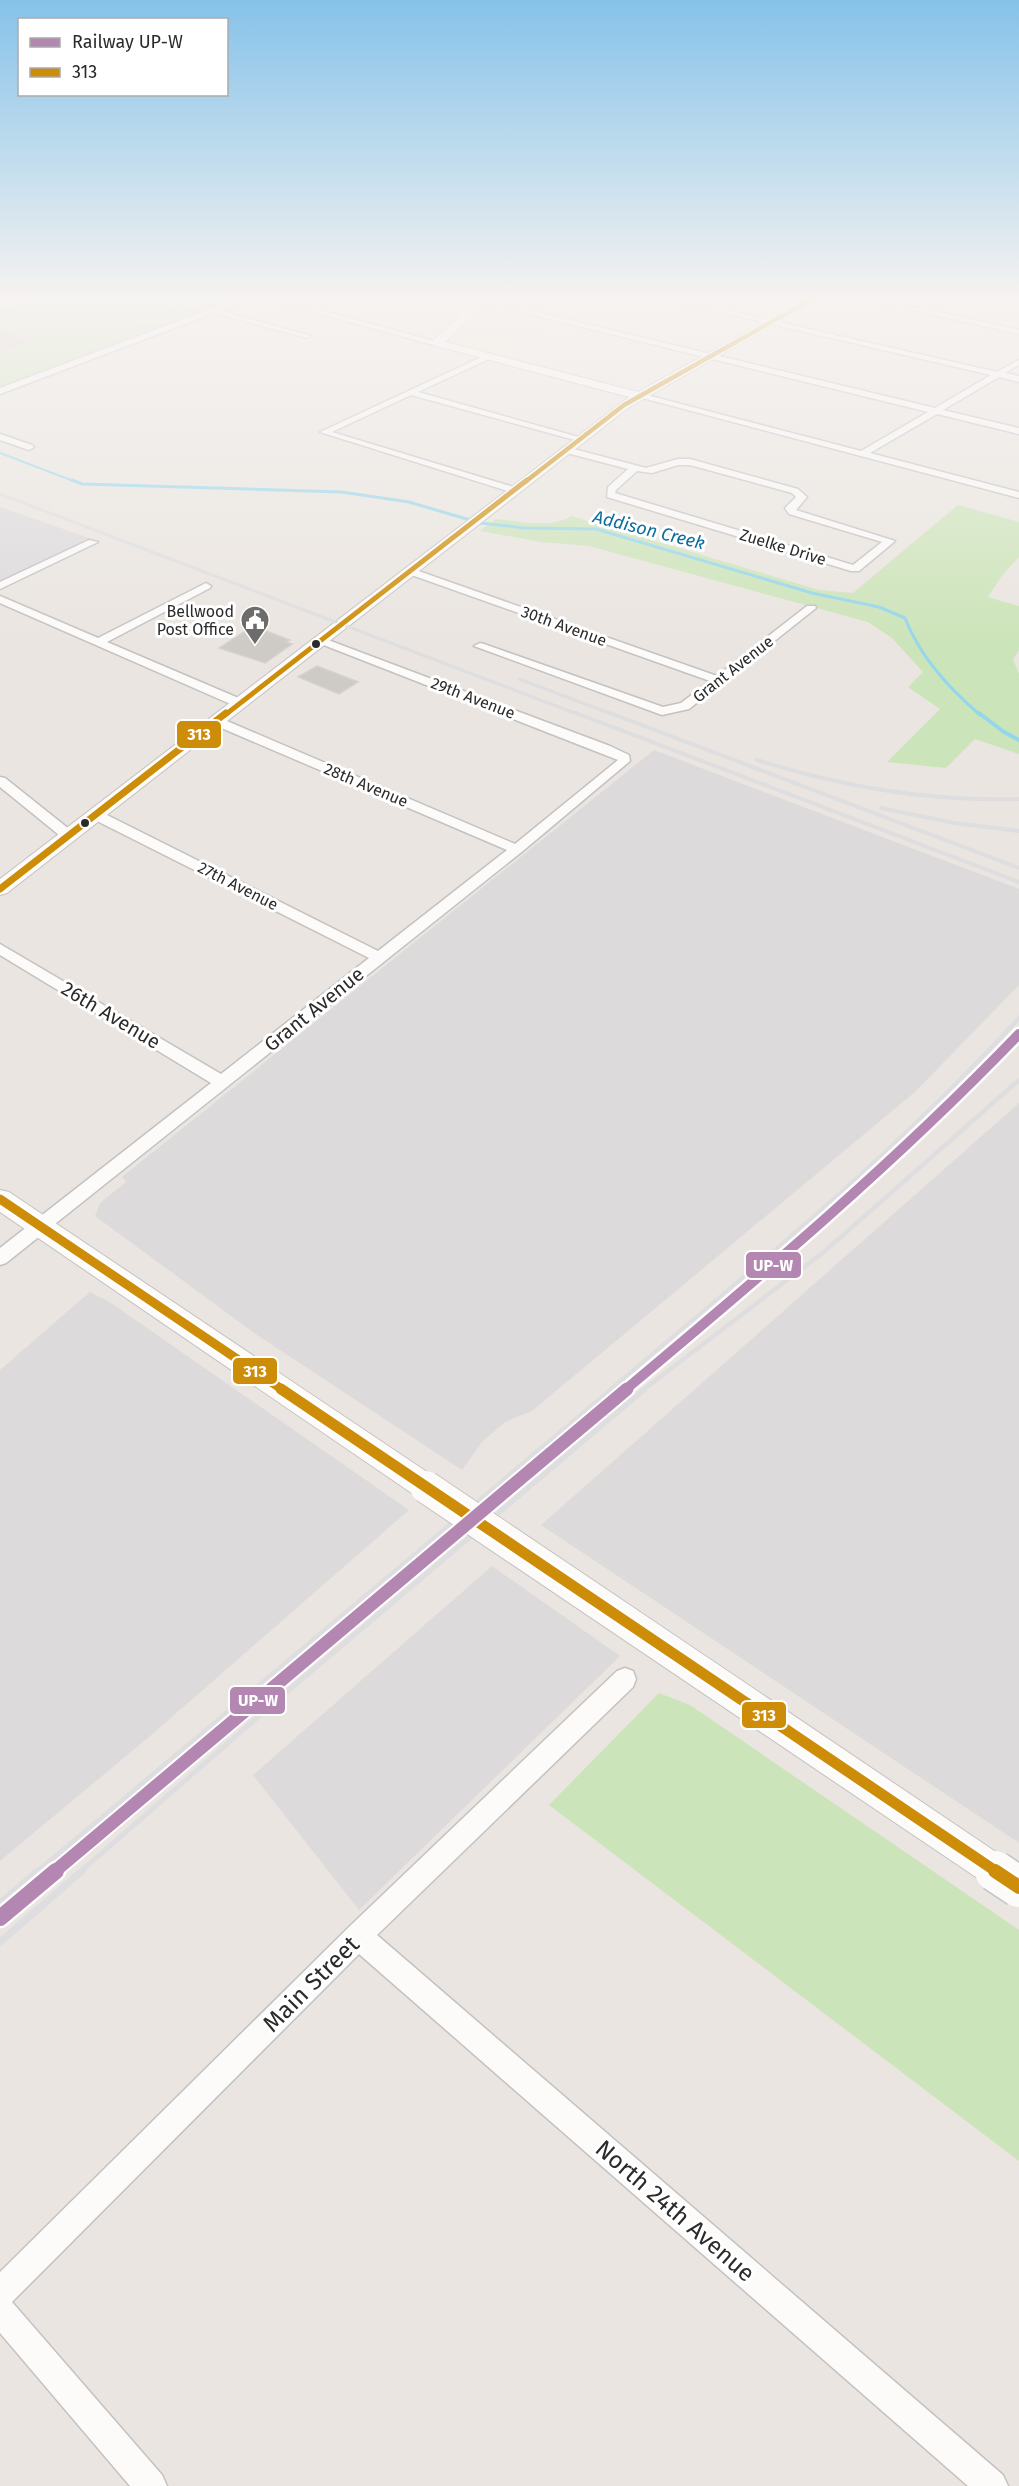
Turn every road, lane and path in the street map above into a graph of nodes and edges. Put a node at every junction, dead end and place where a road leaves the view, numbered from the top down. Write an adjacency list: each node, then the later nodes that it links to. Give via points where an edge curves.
1 (363, 414): 14 (street, via 324,432)
2 (488, 414): 9 (street)
3 (614, 414): 9 (main road)
4 (708, 414): 12 (street)
5 (930, 414): 12 (street)
6 (942, 414): 7 (street)
7 (1019, 431)
8 (0, 437): 10 (street)
9 (579, 440): 11 (main road)
10 (29, 447)
11 (566, 450): 13 (street); 14 (main road)
12 (862, 454): 15 (street)
13 (634, 469): 13 (street, Zuelke Drive, via 611,489 610,495 855,569 890,541 792,512 790,508 802,497 795,491 684,461 671,462 653,471)
14 (514, 490): 17 (main road)
15 (1019, 495)
16 (93, 542): 18 (street)
17 (410, 571): 22 (main road); 25 (street, 30th Avenue)
18 (0, 585)
19 (206, 586): 23 (street)
20 (0, 599): 23 (street)
21 (811, 608): 25 (street, Grant Avenue)
22 (320, 640): 26 (main road); 28 (street, 29th Avenue)
23 (98, 642): 26 (street)
24 (480, 646): 25 (street, Grant Avenue, via 662,711 685,706)
25 (718, 680)
26 (239, 703): 27 (main road)
27 (216, 721): 30 (main road); 32 (street, 28th Avenue)
28 (625, 758): 32 (street, Grant Avenue)
29 (0, 781): 31 (street)
30 (96, 815): 31 (main road); 35 (street, 27th Avenue)
31 (69, 836): 33 (main road)
32 (516, 849): 35 (street, Grant Avenue)
33 (0, 889)
34 (0, 949): 36 (street, 26th Avenue)
35 (380, 957): 36 (street, Grant Avenue)
36 (222, 1082): 38 (street, Grant Avenue)
37 (0, 1199): 38 (main road)
38 (40, 1226): 39 (street, Grant Avenue); 41 (main road, bridge)
39 (0, 1258)
40 (625, 1679): 42 (street, Main Street)
41 (1019, 1887)
42 (358, 1936): 43 (street, Main Street); 46 (street, North 24th Avenue)
43 (0, 2293)
44 (0, 2310): 45 (street)
45 (151, 2486)
46 (992, 2486)

